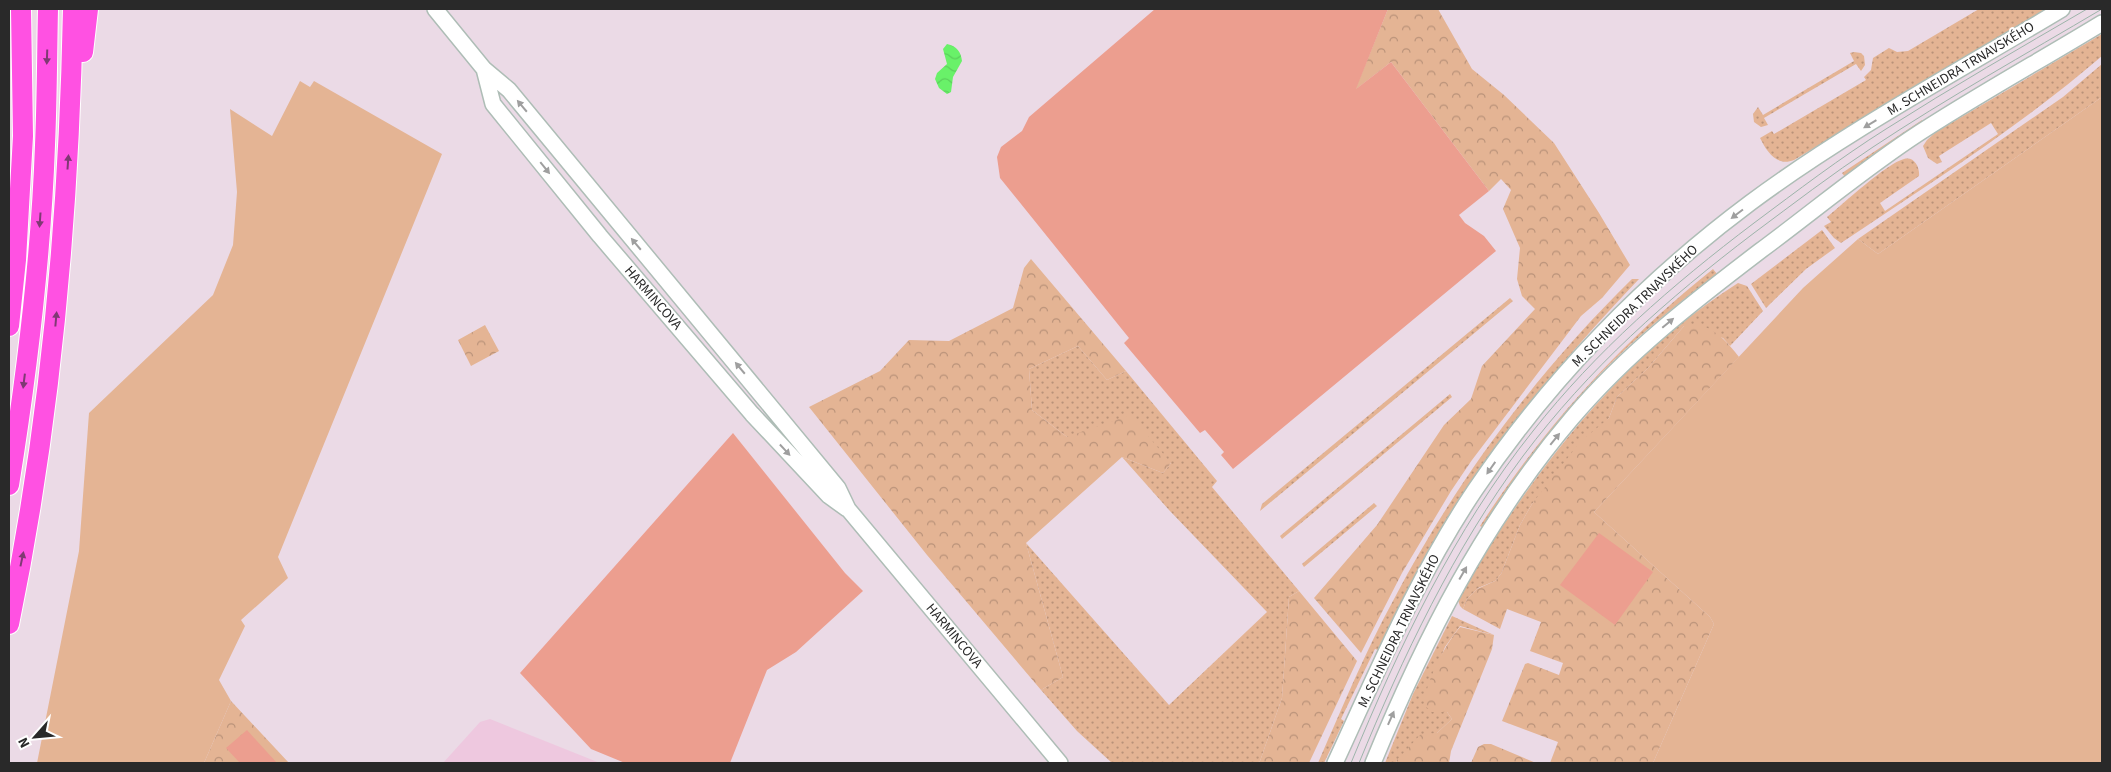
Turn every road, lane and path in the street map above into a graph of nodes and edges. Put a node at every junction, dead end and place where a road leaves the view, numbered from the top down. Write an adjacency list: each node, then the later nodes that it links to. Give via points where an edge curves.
1 (20, 9): 8 (highway); 11 (highway, via 23,136)
2 (48, 9): 12 (highway, one-way to 12, via 45,146 38,244 30,335)
3 (73, 9): 10 (highway)
4 (88, 9): 10 (highway, via 84,49)
5 (435, 9): 9 (main road, HARMINCOVA)
6 (2062, 9): 16 (main road, M. SCHNEIDRA TRNAVSKÉHO, one-way to 16, via 1847,138 1776,185 1695,248 1601,334 1509,442 1446,536 1384,654)
7 (2102, 23): 17 (main road, one-way to 7, via 1445,605 1490,530 1544,453 1627,359 1687,307 1876,164 1939,121)
8 (9, 62)
9 (484, 69): 13 (main road, HARMINCOVA, one-way to 9, via 838,488 780,417 509,90); 13 (main road, HARMINCOVA, one-way to 13, via 493,104 600,236 752,414 829,496)
10 (71, 89): 14 (highway, one-way to 10, via 25,547 55,334)
11 (9, 326)
12 (9, 485)
13 (848, 509): 15 (main road, HARMINCOVA)
14 (9, 624)
15 (1060, 763)
16 (1335, 763)
17 (1372, 763)

